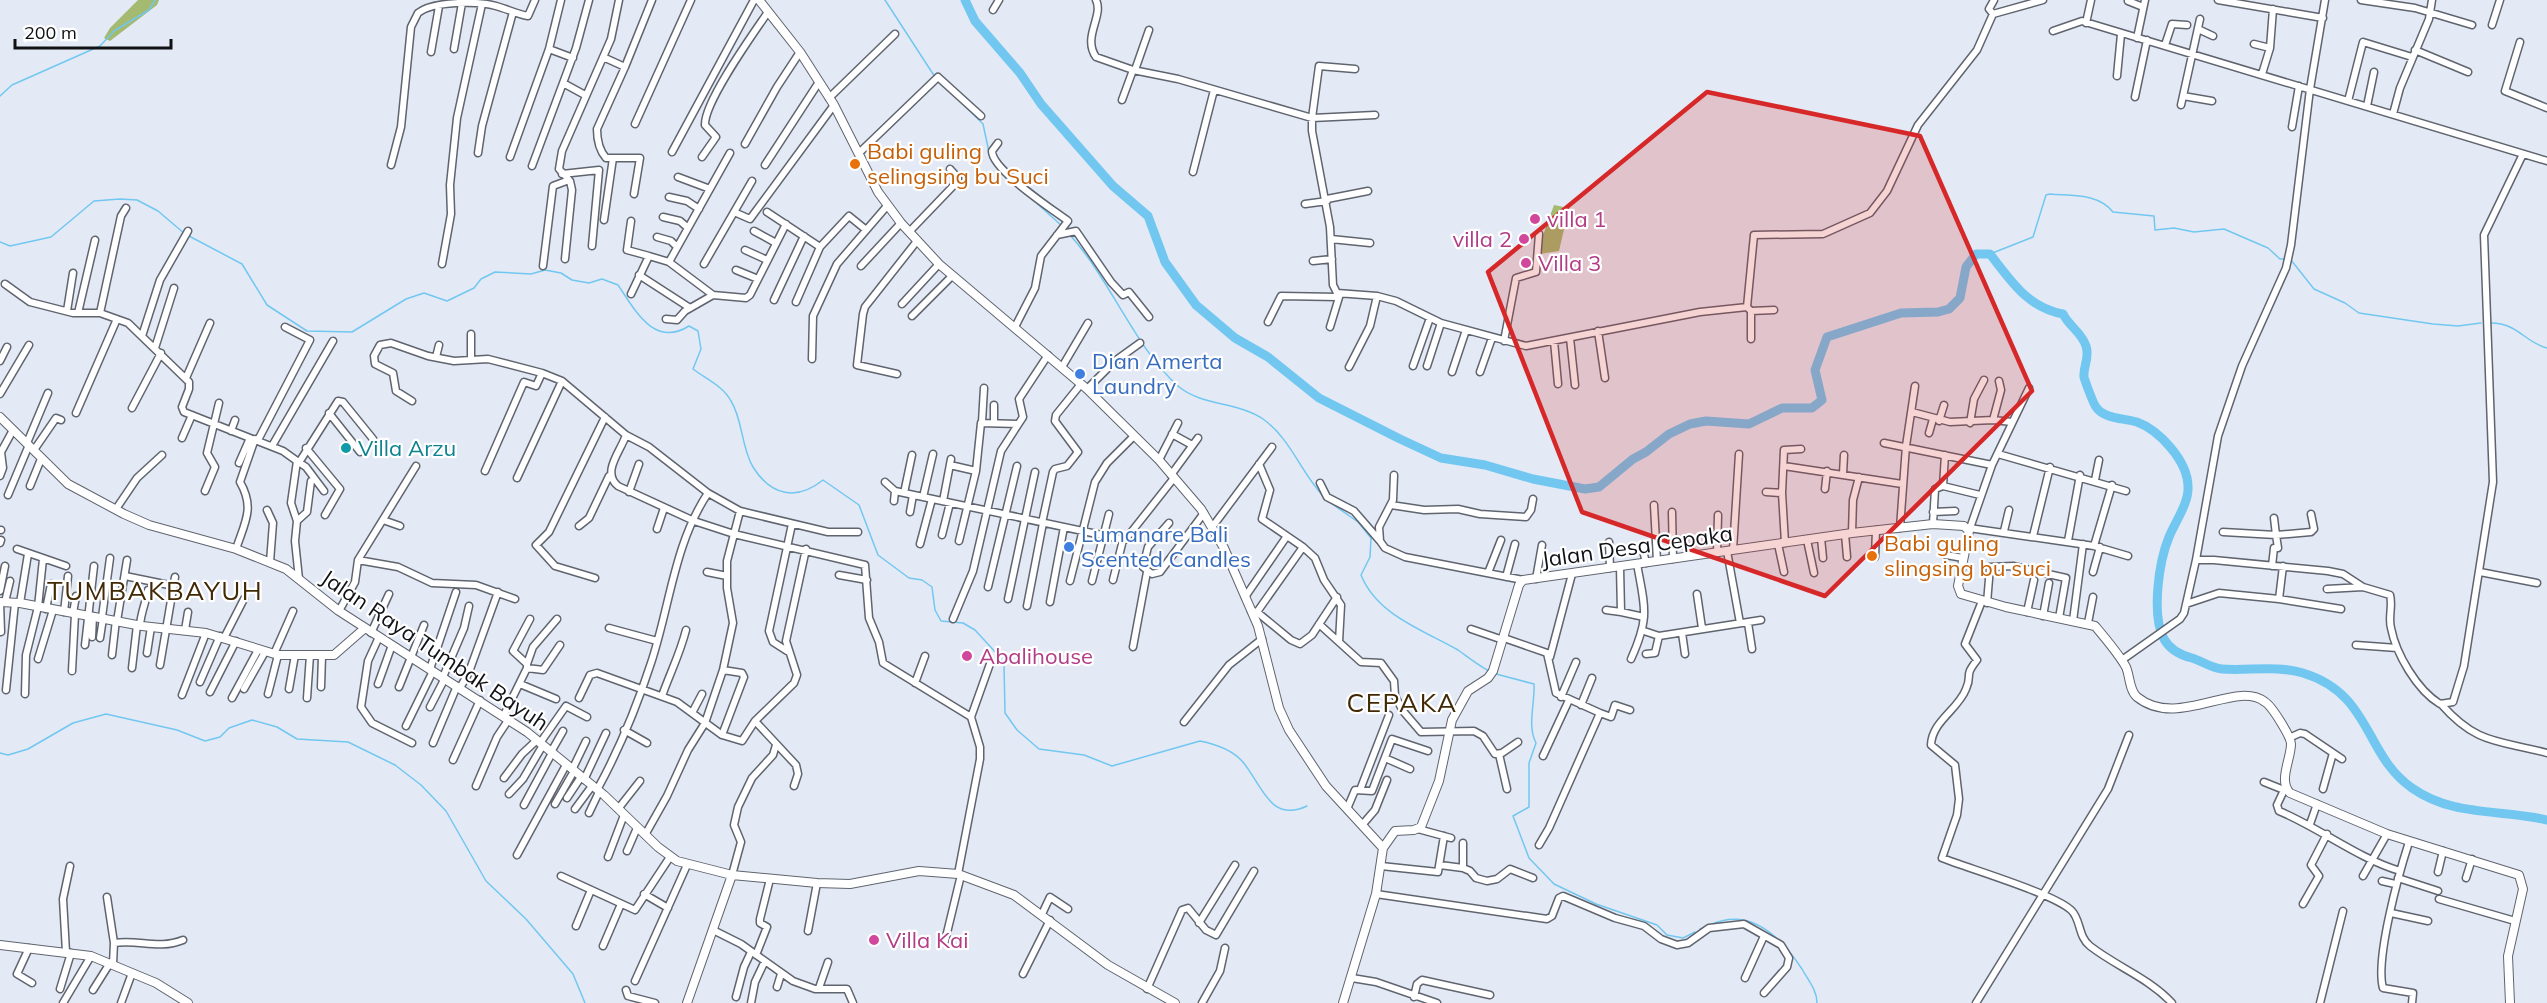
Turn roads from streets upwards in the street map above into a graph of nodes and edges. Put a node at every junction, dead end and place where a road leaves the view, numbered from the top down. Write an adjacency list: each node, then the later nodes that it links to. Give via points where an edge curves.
1 (535, 0): 26 (street, via 528,16)
2 (561, 0): 49 (street)
3 (589, 0): 54 (street)
4 (620, 0): 55 (street)
5 (652, 0): 56 (street)
6 (691, 0): 82 (street)
7 (759, 0): 27 (street); 86 (street)
8 (999, 0): 25 (street)
9 (1096, 0): 58 (street, via 1098,9 1091,42 1094,54)
10 (1994, 0): 29 (street, via 1989,9)
11 (2043, 0): 29 (street)
12 (2091, 0): 32 (street)
13 (2218, 0): 24 (street)
14 (2325, 0): 30 (street)
15 (2361, 0): 21 (street)
16 (2432, 0): 28 (street)
17 (2500, 0): 34 (street)
18 (2128, 1): 20 (street)
19 (466, 2): 22 (street); 23 (street); 48 (street)
20 (2144, 3): 42 (street)
21 (2395, 3): 28 (street)
22 (482, 4): 26 (street); 144 (street, via 457,118 451,214)
23 (439, 6): 50 (street); 95 (street, via 422,9 413,18 400,134)
24 (2273, 9): 30 (street); 47 (street)
25 (993, 10)
26 (513, 12): 87 (street)
27 (768, 12): 51 (street); 92 (street, via 727,74 707,114 705,125 716,137)
28 (2429, 12): 33 (street); 53 (street)
29 (1993, 14): 164 (street, via 1977,50 1918,125 1887,191 1870,213 1823,234 1755,235)
30 (2323, 18): 66 (street)
31 (2200, 19): 36 (street)
32 (2086, 23): 38 (street, via 2079,21); 40 (street)
33 (2472, 25)
34 (2492, 25)
35 (2187, 26): 46 (street, via 2172,24)
36 (2198, 29): 41 (street); 52 (street)
37 (1149, 30): 58 (street)
38 (2053, 31)
39 (895, 34): 73 (street)
40 (2121, 34): 42 (street); 62 (street)
41 (2213, 36)
42 (2137, 38): 43 (street)
43 (2147, 40): 46 (street); 70 (street)
44 (2520, 42): 77 (street, via 2505,91)
45 (2254, 44): 47 (street)
46 (2165, 45): 52 (street)
47 (2270, 48): 61 (street)
48 (454, 49)
49 (549, 49): 54 (street); 91 (street)
50 (431, 52)
51 (800, 52): 63 (street); 85 (street)
52 (2191, 52): 61 (street); 69 (street)
53 (2414, 53): 60 (street); 72 (street, via 2363,42); 78 (street)
54 (573, 57): 64 (street)
55 (603, 57): 56 (street); 68 (street)
56 (626, 67): 93 (street, via 597,129 600,149 606,158)
57 (1355, 69): 81 (street, via 1319,66)
58 (1134, 70): 67 (street); 71 (street)
59 (2374, 72): 76 (street)
60 (2468, 72)
61 (2262, 74): 65 (street)
62 (2117, 76)
63 (819, 82): 73 (street); 97 (street)
64 (563, 83): 68 (street); 96 (street)
65 (2299, 86): 66 (street); 83 (street)
66 (2310, 89): 72 (street); 402 (street, via 2286,268 2241,366 2218,436)
67 (1214, 90): 81 (street); 99 (street)
68 (585, 95): 100 (street, via 562,151)
69 (2183, 96): 74 (street); 75 (street)
70 (2135, 97)
71 (1122, 100)
72 (2348, 100): 76 (street)
73 (832, 101): 89 (street); 113 (street, via 748,219)
74 (2212, 101)
75 (2181, 105)
76 (2367, 106): 78 (street)
77 (2547, 108)
78 (2393, 114): 90 (street)
79 (1375, 115): 81 (street)
80 (981, 116): 89 (street, via 936,80)
81 (1312, 118): 108 (street)
82 (635, 124)
83 (2292, 127)
84 (998, 143): 125 (street, via 992,151 994,160 1031,196 1067,220)
85 (745, 144)
86 (672, 152)
87 (478, 153)
88 (730, 153): 104 (street)
89 (860, 153): 110 (street)
90 (2523, 154): 94 (street); 417 (street, via 2484,235 2493,482)
91 (510, 157)
92 (702, 157)
93 (614, 158): 106 (street, via 641,160); 116 (street)
94 (2547, 161)
95 (391, 165)
96 (532, 165)
97 (765, 165)
98 (951, 169): 124 (street, via 957,182)
99 (1193, 172)
100 (562, 174): 102 (street); 134 (street, via 599,170)
101 (678, 177): 104 (street)
102 (569, 180): 140 (street, via 572,190); 147 (street, via 553,186)
103 (752, 181): 113 (street)
104 (710, 189): 112 (street)
105 (1368, 191): 108 (street)
106 (634, 194)
107 (669, 196): 112 (street)
108 (1327, 200): 109 (street); 129 (street)
109 (1305, 204)
110 (887, 206): 118 (street); 121 (street)
111 (126, 208): 168 (street)
112 (699, 209): 120 (street)
113 (734, 212): 145 (street)
114 (767, 212): 119 (street)
115 (663, 217): 120 (street, via 680,221)
116 (604, 220)
117 (631, 221): 138 (street, via 627,250)
118 (901, 223): 124 (street); 148 (street)
119 (786, 224): 127 (street); 132 (street)
120 (688, 228): 135 (street)
121 (865, 229): 136 (street, via 849,216); 199 (street, via 837,264 813,316)
122 (188, 231): 184 (street, via 159,280)
123 (754, 231): 132 (street)
124 (909, 232): 131 (street)
125 (1064, 233): 170 (street, via 1076,231 1111,282 1123,295 1129,292); 179 (street, via 1041,256 1035,288)
126 (1539, 234): 189 (street, via 1536,272 1516,278)
127 (804, 236): 136 (street); 160 (street)
128 (657, 237): 135 (street)
129 (1331, 239): 133 (street); 139 (street)
130 (95, 240): 167 (street)
131 (917, 241): 146 (street); 209 (street, via 862,314 857,365)
132 (776, 243): 141 (street)
133 (1370, 243)
134 (592, 246)
135 (677, 247): 143 (street)
136 (820, 247): 161 (street)
137 (745, 250): 141 (street)
138 (649, 256): 143 (street); 151 (street)
139 (1332, 259): 142 (street); 158 (street, via 1333,285)
140 (565, 260)
141 (767, 260): 153 (street)
142 (1313, 261)
143 (669, 262): 157 (street)
144 (442, 264)
145 (704, 264)
146 (939, 264): 152 (street); 162 (street)
147 (543, 266)
148 (861, 266)
149 (736, 270): 153 (street)
150 (73, 273): 166 (street)
151 (639, 275): 156 (street); 163 (street)
152 (952, 276): 169 (street); 179 (street)
153 (758, 279): 157 (street, via 746,298)
154 (5, 284): 166 (street, via 30,302)
155 (174, 288): 195 (street)
156 (632, 294)
157 (713, 296): 163 (street)
158 (1340, 296): 159 (street); 174 (street, via 1281,296); 180 (street)
159 (1377, 296): 171 (street); 205 (street, via 1370,326)
160 (774, 300)
161 (796, 302)
162 (902, 303)
163 (690, 308): 172 (street, via 677,320)
164 (1749, 309): 165 (street); 182 (street, via 1700,312); 187 (street)
165 (1774, 310)
166 (67, 312): 167 (street)
167 (78, 313): 168 (street)
168 (99, 313): 173 (street)
169 (912, 316)
170 (1149, 316)
171 (1430, 318): 177 (street); 202 (street)
172 (666, 319)
173 (117, 320): 184 (street, via 129,323); 228 (street)
174 (1268, 322)
175 (210, 323): 210 (street)
176 (1088, 323): 204 (street)
177 (1442, 323): 181 (street); 203 (street)
178 (285, 327): 253 (street, via 310,340)
179 (1015, 327): 197 (street)
180 (1330, 327)
181 (1466, 330): 185 (street); 206 (street)
182 (1598, 331): 186 (street); 211 (street)
183 (471, 334): 200 (street)
184 (142, 336): 195 (street)
185 (1492, 338): 189 (street); 207 (street)
186 (1570, 338): 190 (street); 216 (street)
187 (1751, 339)
188 (333, 341): 258 (street)
189 (1504, 341): 190 (street, via 1526,346)
190 (1554, 341): 215 (street)
191 (1140, 343): 218 (street)
192 (29, 345): 222 (street)
193 (439, 345): 198 (street)
194 (7, 347): 201 (street)
195 (155, 348): 196 (street)
196 (161, 353): 210 (street); 227 (street)
197 (1048, 355): 204 (street); 243 (street, via 1019,399 1023,415)
198 (435, 357): 200 (street, via 454,362); 223 (street, via 388,342 377,349 375,364 393,373 396,391)
199 (812, 359)
200 (471, 360): 208 (street, via 488,359)
201 (0, 361)
202 (1413, 366)
203 (1427, 366)
204 (1062, 367): 218 (street)
205 (1349, 367)
206 (1452, 372)
207 (1480, 372)
208 (542, 373): 213 (street); 283 (street, via 536,386 524,382)
209 (897, 374)
210 (186, 378): 231 (street, via 189,389 183,410)
211 (1605, 378)
212 (1984, 380): 242 (street, via 1974,399)
213 (562, 381): 233 (street); 294 (street)
214 (1999, 381): 237 (street, via 2001,394)
215 (1558, 384)
216 (1575, 385)
217 (1915, 386): 229 (street)
218 (1084, 387): 250 (street); 345 (street, via 1056,415 1055,421 1078,453 1067,466 1053,472)
219 (984, 388): 239 (street)
220 (2029, 388): 238 (street)
221 (48, 393): 257 (street)
222 (0, 394)
223 (412, 401)
224 (219, 403): 244 (street)
225 (994, 405): 240 (street)
226 (1944, 405): 236 (street)
227 (132, 408)
228 (76, 412)
229 (1912, 412): 236 (street); 259 (street)
230 (330, 413): 254 (street, via 340,401); 261 (street); 263 (street)
231 (192, 415): 244 (street); 251 (street)
232 (0, 417): 245 (street, Jalan Raya Tumbak Bayuh)
233 (605, 417): 249 (street); 428 (street, via 549,532 536,545 555,566)
234 (61, 420): 257 (street, via 56,418)
235 (235, 420): 246 (street)
236 (1936, 420): 242 (street); 247 (street)
237 (1993, 420): 238 (street); 242 (street)
238 (2012, 422): 264 (street)
239 (981, 423): 240 (street); 284 (street)
240 (994, 423): 243 (street)
241 (1178, 423): 248 (street)
242 (1970, 423)
243 (1018, 424): 329 (street, via 1001,451)
244 (214, 425): 246 (street); 304 (street, via 207,454 215,467)
245 (13, 430): 257 (street, Jalan Raya Tumbak Bayuh); 290 (street, via 1,452)
246 (231, 431): 253 (street)
247 (1929, 433)
248 (1172, 434): 256 (street); 272 (street)
249 (626, 435): 291 (street); 310 (street, via 649,447)
250 (1134, 436): 272 (street); 357 (street, via 1099,474)
251 (182, 438)
252 (1198, 438): 256 (street)
253 (254, 439): 258 (street); 275 (street); 386 (street, via 240,482 247,490 248,510)
254 (373, 439)
255 (1884, 443): 259 (street)
256 (1192, 445): 292 (street)
257 (30, 446): 271 (street, Jalan Raya Tumbak Bayuh); 313 (street)
258 (272, 446): 274 (street)
259 (1906, 446): 270 (street); 299 (street)
260 (1272, 447): 277 (street)
261 (306, 448): 274 (street); 337 (street, via 340,489)
262 (1801, 449): 281 (street, via 1785,448)
263 (360, 453)
264 (1998, 453): 278 (street); 282 (street)
265 (912, 454): 311 (street)
266 (933, 454): 316 (street)
267 (1739, 454): 388 (street)
268 (162, 455): 325 (street, via 136,478)
269 (1844, 455): 287 (street)
270 (1945, 455): 278 (street); 302 (street)
271 (42, 459): 301 (street); 325 (street, Jalan Raya Tumbak Bayuh, via 68,484)
272 (1159, 460): 292 (street)
273 (2099, 460): 295 (street)
274 (298, 461): 305 (street); 343 (street, via 291,503)
275 (239, 463)
276 (639, 464): 308 (street)
277 (1259, 464): 351 (street); 367 (street, via 1270,490 1262,519)
278 (1992, 465): 315 (street)
279 (416, 466): 342 (street)
280 (1017, 466): 338 (street)
281 (1784, 466): 285 (street); 312 (street)
282 (2050, 466): 289 (street); 366 (street)
283 (485, 471)
284 (976, 471): 320 (street, via 951,462); 323 (street)
285 (1827, 471): 287 (street); 303 (street)
286 (1035, 472): 341 (street)
287 (1843, 474): 293 (street)
288 (1394, 475): 321 (street)
289 (2080, 475): 295 (street); 373 (street)
290 (0, 476)
291 (609, 476): 308 (street); 350 (street, via 590,518)
292 (1172, 477): 335 (street); 369 (street)
293 (1859, 477): 299 (street); 361 (street)
294 (517, 478)
295 (2095, 480): 300 (street)
296 (311, 481): 343 (street, via 307,512)
297 (885, 482): 306 (street)
298 (1320, 483): 372 (street, via 1327,497 1354,512)
299 (1902, 484): 353 (street)
300 (2112, 485): 307 (street); 383 (street)
301 (30, 486)
302 (1943, 486): 315 (street); 333 (street, via 1936,487)
303 (1825, 489)
304 (205, 491)
305 (324, 491)
306 (895, 491): 311 (street); 319 (street)
307 (2126, 491)
308 (629, 492): 324 (street)
309 (1766, 492): 312 (street)
310 (708, 493): 328 (street); 344 (street)
311 (904, 493): 314 (street)
312 (1782, 493): 376 (street)
313 (8, 495)
314 (913, 495): 316 (street); 331 (street)
315 (1980, 495): 354 (street)
316 (923, 497): 318 (street)
317 (1533, 498): 321 (street, via 1526,517)
318 (932, 499): 320 (street); 377 (street)
319 (894, 501)
320 (946, 502): 323 (street); 363 (street)
321 (1391, 505): 372 (street, via 1380,522)
322 (1654, 505): 403 (street)
323 (969, 507): 329 (street); 374 (street)
324 (664, 508): 344 (street); 355 (street)
325 (116, 509): 386 (street, Jalan Raya Tumbak Bayuh, via 149,525)
326 (267, 510): 404 (street, via 273,523)
327 (2009, 510): 358 (street)
328 (740, 511): 347 (street); 362 (street)
329 (988, 511): 338 (street); 480 (street, via 973,571)
330 (1955, 511): 333 (street)
331 (910, 512)
332 (1672, 512): 399 (street)
333 (1933, 512): 348 (street)
334 (1109, 513): 365 (street)
335 (1204, 513): 351 (street); 415 (street, via 1159,574)
336 (2311, 514): 364 (street, via 2311,532)
337 (325, 515)
338 (1007, 515): 341 (street); 442 (street)
339 (1718, 515): 389 (street)
340 (2274, 518): 364 (street)
341 (1025, 519): 345 (street); 457 (street)
342 (383, 520): 349 (street); 401 (street)
343 (297, 521): 429 (street)
344 (694, 521): 362 (street); 510 (street, via 673,572)
345 (1043, 523): 352 (street); 465 (street)
346 (1169, 523): 415 (street, via 1148,547 1143,564)
347 (792, 524): 359 (street, via 828,532); 381 (street)
348 (1933, 524): 353 (street, Jalan Desa Cepaka); 354 (street, Jalan Desa Cepaka)
349 (400, 526)
350 (579, 526)
351 (1213, 526): 452 (street)
352 (1064, 527): 357 (street); 460 (street)
353 (1900, 528): 356 (street, Jalan Desa Cepaka)
354 (1969, 528): 358 (street); 397 (street)
355 (657, 529)
356 (1876, 530): 361 (street, Jalan Desa Cepaka); 394 (street)
357 (1082, 531): 365 (street); 436 (street)
358 (2004, 531): 366 (street)
359 (858, 532)
360 (2223, 532): 364 (street)
361 (1848, 533): 368 (street, Jalan Desa Cepaka); 393 (street)
362 (734, 534): 381 (street); 425 (street)
363 (942, 535)
364 (2276, 535): 410 (street, via 2278,548 2274,548)
365 (1102, 536): 369 (street); 437 (street)
366 (2033, 536): 373 (street)
367 (1287, 537): 384 (street); 452 (street)
368 (1821, 538): 371 (street, Jalan Desa Cepaka); 396 (street)
369 (1125, 540): 432 (street)
370 (1501, 540): 418 (street)
371 (1807, 540): 376 (street, Jalan Desa Cepaka); 419 (street)
372 (1380, 541): 418 (street, via 1385,548 1405,557)
373 (2068, 541): 379 (street)
374 (959, 542)
375 (1609, 542): 413 (street)
376 (1782, 543): 388 (street, Jalan Desa Cepaka); 416 (street)
377 (920, 544)
378 (1515, 544): 427 (street)
379 (2083, 544): 383 (street); 484 (street)
380 (1542, 545): 430 (street)
381 (788, 546): 387 (street); 520 (street, via 769,631 773,642)
382 (1642, 546): 405 (street)
383 (2097, 546): 392 (street); 420 (street)
384 (1304, 547): 453 (street, via 1315,558); 472 (street)
385 (17, 549): 390 (street)
386 (236, 549): 404 (street, Jalan Raya Tumbak Bayuh)
387 (806, 549): 431 (street, via 862,562 867,568); 520 (street)
388 (1730, 551): 389 (street, Jalan Desa Cepaka); 485 (street)
389 (1718, 553): 399 (street, Jalan Desa Cepaka)
390 (28, 554): 398 (street); 462 (street)
391 (1946, 555): 397 (street)
392 (2128, 556)
393 (1846, 557)
394 (1875, 557)
395 (110, 558): 476 (street)
396 (1823, 558)
397 (1963, 558): 461 (street, via 1959,591)
398 (43, 559): 408 (street); 467 (street)
399 (1673, 559): 403 (street, Jalan Desa Cepaka)
400 (127, 560): 424 (street)
401 (358, 560): 448 (street, via 398,567 432,583 467,583); 470 (street, via 355,582)
402 (2196, 560): 410 (street); 463 (street)
403 (1657, 561): 405 (street, Jalan Desa Cepaka)
404 (270, 562): 429 (street, Jalan Raya Tumbak Bayuh)
405 (1646, 563): 406 (street, Jalan Desa Cepaka)
406 (1636, 564): 412 (street, Jalan Desa Cepaka); 477 (street, via 1644,595)
407 (4, 566): 446 (street)
408 (66, 566)
409 (94, 566): 476 (street)
410 (2272, 566): 411 (street)
411 (2283, 566): 443 (street, via 2337,572); 458 (street)
412 (1620, 567): 413 (street, Jalan Desa Cepaka); 473 (street)
413 (1610, 568): 422 (street, Jalan Desa Cepaka)
414 (707, 572): 425 (street)
415 (1146, 572): 516 (street)
416 (1784, 572)
417 (2480, 572): 438 (street); 569 (street, via 2458,692 2452,702)
418 (1488, 573): 427 (street)
419 (1814, 573)
420 (2093, 573)
421 (840, 574): 431 (street)
422 (1572, 574): 430 (street, Jalan Desa Cepaka); 531 (street)
423 (68, 576): 467 (street)
424 (125, 576): 441 (street); 483 (street)
425 (727, 576): 541 (street, via 733,623)
426 (175, 577): 441 (street)
427 (1506, 577): 433 (street)
428 (595, 578)
429 (299, 579): 470 (street, Jalan Raya Tumbak Bayuh)
430 (1536, 579): 433 (street, Jalan Desa Cepaka)
431 (867, 580): 546 (street, via 869,618 883,663)
432 (1113, 580)
433 (1523, 580): 508 (street, Jalan Desa Cepaka)
434 (2034, 580): 474 (street)
435 (10, 581): 459 (street)
436 (1070, 581)
437 (1092, 581)
438 (2537, 583)
439 (51, 584): 467 (street)
440 (2049, 584): 475 (street)
441 (174, 586): 494 (street)
442 (988, 587)
443 (2363, 587): 444 (street); 517 (street, via 2390,595 2390,622)
444 (2326, 589)
445 (148, 590): 489 (street)
446 (0, 591)
447 (456, 592): 540 (street)
448 (498, 592): 456 (street); 551 (street, via 469,672)
449 (388, 594): 501 (street)
450 (1697, 594): 493 (street)
451 (76, 596): 467 (street)
452 (1245, 597): 472 (street)
453 (1337, 597): 488 (street); 511 (street, via 1342,608)
454 (2093, 597): 487 (street)
455 (244, 599): 505 (street)
456 (514, 599)
457 (1008, 599)
458 (2279, 599): 463 (street, via 2215,593); 466 (street)
459 (2, 602): 462 (street); 499 (street)
460 (1050, 602)
461 (1985, 602): 474 (street); 478 (street, via 1990,567 2013,566 2066,578); 670 (street, via 1965,644 1977,660 1968,671 1967,688 1939,723 1931,742 1955,765 1959,799 1958,815 1942,858)
462 (18, 603): 467 (street); 555 (street)
463 (2186, 604): 534 (street, via 2174,626)
464 (469, 606): 543 (street)
465 (1027, 606)
466 (2341, 609)
467 (58, 610): 476 (street); 532 (street); 542 (street); 557 (street, via 26,655)
468 (1606, 610): 473 (street)
469 (293, 611): 523 (street)
470 (339, 611): 501 (street, Jalan Raya Tumbak Bayuh)
471 (188, 612): 496 (street)
472 (1254, 612): 488 (street, via 1300,644); 507 (street)
473 (1621, 612): 477 (street)
474 (2027, 612): 475 (street)
475 (2043, 616): 478 (street)
476 (96, 617): 483 (street); 504 (street); 506 (street); 512 (street)
477 (1644, 617): 498 (street)
478 (2059, 618): 484 (street)
479 (557, 619): 538 (street, via 533,647)
480 (953, 619)
481 (530, 620): 538 (street, via 513,651)
482 (1761, 620): 486 (street)
483 (116, 621): 489 (street); 522 (street)
484 (2073, 621): 487 (street)
485 (1740, 623): 486 (street); 493 (street)
486 (1748, 623): 518 (street)
487 (2088, 623): 534 (street, via 2098,629)
488 (1320, 624): 511 (street)
489 (138, 625): 491 (street); 539 (street)
490 (424, 625): 530 (street)
491 (152, 627): 494 (street); 521 (street)
492 (609, 628): 510 (street)
493 (1702, 628): 502 (street)
494 (165, 629): 496 (street); 537 (street)
495 (1471, 629): 508 (street)
496 (185, 630): 500 (street)
497 (686, 630): 561 (street)
498 (1644, 631): 503 (street); 533 (street)
499 (1, 632)
500 (206, 633): 505 (street); 560 (street)
501 (372, 633): 513 (street, Jalan Raya Tumbak Bayuh); 528 (street, via 339,653); 592 (street, via 361,707 372,723)
502 (1682, 633): 503 (street); 525 (street)
503 (1659, 636): 524 (street, via 1655,653)
504 (92, 637)
505 (222, 637): 509 (street); 545 (street)
506 (100, 638)
507 (1262, 639): 580 (street, via 1229,665); 624 (street, via 1279,708 1289,730 1310,764)
508 (1504, 639): 531 (street, via 1544,650); 585 (street, Jalan Desa Cepaka, via 1490,674 1468,691)
509 (236, 641): 519 (street); 556 (street)
510 (657, 641): 553 (street)
511 (1339, 642): 585 (street, via 1361,662 1381,663 1394,681 1395,696 1403,711 1421,732)
512 (85, 645)
513 (392, 645): 530 (street, Jalan Raya Tumbak Bayuh); 547 (street)
514 (560, 645): 538 (street, via 543,670)
515 (2356, 645): 517 (street)
516 (1132, 647)
517 (2397, 648): 569 (street, via 2421,685)
518 (1752, 649)
519 (262, 651): 523 (street); 554 (street); 563 (street)
520 (787, 651): 579 (street, via 797,670 794,683)
521 (147, 653)
522 (111, 654)
523 (276, 654): 526 (street); 558 (street)
524 (1646, 654)
525 (1685, 654)
526 (295, 655): 527 (street); 552 (street)
527 (310, 655): 528 (street); 564 (street)
528 (322, 656): 549 (street)
529 (926, 656): 546 (street)
530 (411, 657): 540 (street, Jalan Raya Tumbak Bayuh); 550 (street)
531 (1550, 657): 562 (street, via 1554,689)
532 (38, 659)
533 (1630, 659)
534 (2122, 660): 589 (street, via 2133,692 2144,701 2186,708 2238,696 2256,696 2271,706)
535 (991, 661): 578 (street)
536 (1576, 662): 562 (street)
537 (160, 665)
538 (527, 666): 548 (street)
539 (132, 668)
540 (432, 670): 543 (street, Jalan Raya Tumbak Bayuh); 582 (street)
541 (723, 670): 581 (street); 587 (street, via 744,677)
542 (72, 671)
543 (444, 678): 551 (street, Jalan Raya Tumbak Bayuh); 571 (street)
544 (1592, 678): 570 (street)
545 (200, 682)
546 (915, 683): 578 (street)
547 (378, 684)
548 (520, 684): 566 (street); 576 (street)
549 (321, 687)
550 (399, 687)
551 (459, 687): 567 (street, Jalan Raya Tumbak Bayuh); 593 (street)
552 (289, 688)
553 (641, 688): 561 (street); 565 (street, via 595,673 590,675); 583 (street)
554 (244, 689)
555 (6, 690)
556 (210, 692)
557 (25, 694)
558 (268, 694)
559 (702, 694): 573 (street)
560 (182, 695)
561 (662, 696): 573 (street)
562 (1561, 697): 568 (street)
563 (232, 698)
564 (307, 698)
565 (579, 698)
566 (556, 699)
567 (480, 700): 576 (street, Jalan Raya Tumbak Bayuh); 605 (street)
568 (1569, 700): 570 (street); 602 (street)
569 (2440, 704): 600 (street, via 2478,736)
570 (1581, 705): 574 (street)
571 (430, 707)
572 (1630, 710): 574 (street, via 1615,705 1611,717)
573 (692, 713): 581 (street)
574 (1600, 713): 638 (street)
575 (1389, 715): 617 (street)
576 (506, 717): 594 (street, Jalan Raya Tumbak Bayuh); 612 (street)
577 (587, 717): 594 (street, via 566,706)
578 (972, 717): 657 (street, via 980,759)
579 (755, 721): 587 (street, via 742,741); 596 (street)
580 (1184, 722)
581 (705, 723): 587 (street); 633 (street)
582 (406, 726)
583 (624, 730): 595 (street); 608 (street, via 614,759)
584 (563, 731): 598 (street)
585 (1449, 731): 601 (street, via 1481,734 1492,754); 630 (street, Jalan Desa Cepaka, via 1438,784)
586 (606, 733): 608 (street)
587 (722, 735)
588 (2129, 735): 670 (street, via 2108,789)
589 (2289, 738): 599 (street, via 2304,734); 615 (street)
590 (586, 741): 608 (street)
591 (1518, 742): 601 (street)
592 (412, 743)
593 (433, 743)
594 (540, 743): 598 (street, Jalan Raya Tumbak Bayuh); 607 (street, via 522,754); 618 (street, via 524,779)
595 (647, 743)
596 (776, 745): 613 (street, via 796,765); 656 (street, via 774,755 752,778 738,807 734,825 741,843)
597 (1428, 751): 603 (street, via 1393,738)
598 (552, 752): 608 (street, Jalan Raya Tumbak Bayuh); 622 (street)
599 (2333, 753): 604 (street); 616 (street)
600 (2547, 753)
601 (1499, 754): 614 (street)
602 (1543, 756)
603 (1385, 758): 606 (street); 617 (street, via 1372,791)
604 (2342, 759)
605 (453, 760)
606 (1410, 769)
607 (504, 778)
608 (583, 780): 619 (street); 620 (street); 623 (street); 625 (street, Jalan Raya Tumbak Bayuh); 626 (street); 642 (street)
609 (1387, 780): 627 (street, via 1375,810)
610 (640, 781): 625 (street)
611 (2264, 782): 615 (street)
612 (476, 786)
613 (794, 786)
614 (1507, 789)
615 (2285, 789): 621 (street); 628 (street, via 2277,808)
616 (2323, 789)
617 (1360, 790): 624 (street, via 1355,790)
618 (509, 794)
619 (567, 798)
620 (555, 804)
621 (2317, 804): 628 (street); 632 (street)
622 (524, 805)
623 (575, 809)
624 (1347, 809): 627 (street)
625 (621, 812): 629 (street, Jalan Raya Tumbak Bayuh); 643 (street)
626 (589, 813)
627 (1363, 824): 639 (street)
628 (2310, 824): 631 (street)
629 (638, 828): 633 (street, Jalan Raya Tumbak Bayuh); 640 (street)
630 (1418, 829): 634 (street); 639 (street, via 1395,831)
631 (2327, 834): 645 (street); 674 (street, via 2311,866 2319,876)
632 (2387, 834): 636 (street); 645 (street)
633 (645, 835): 644 (street, Jalan Raya Tumbak Bayuh)
634 (1444, 836): 635 (street); 651 (street)
635 (1451, 837)
636 (2409, 842): 641 (street); 654 (street)
637 (1463, 843): 652 (street)
638 (1539, 845)
639 (1383, 848): 650 (street)
640 (627, 851)
641 (2443, 851): 646 (street); 655 (street)
642 (517, 855)
643 (608, 857)
644 (670, 857): 649 (street, Jalan Raya Tumbak Bayuh); 668 (street)
645 (2372, 859): 654 (street); 659 (street)
646 (2472, 859): 662 (street); 682 (street, via 2519,875 2523,889)
647 (1235, 865): 683 (street)
648 (70, 866): 695 (street, via 63,899)
649 (687, 866): 656 (street, Jalan Raya Tumbak Bayuh); 675 (street)
650 (1381, 866): 651 (street, via 1434,873); 669 (street)
651 (1440, 866): 652 (street)
652 (1463, 868): 660 (street, via 1481,880 1494,880 1510,869)
653 (1254, 871): 683 (street, via 1219,933 1211,934)
654 (2400, 871): 664 (street)
655 (2438, 872)
656 (732, 875): 661 (street, Jalan Raya Tumbak Bayuh); 685 (street)
657 (960, 875): 665 (street, Jalan Raya Tumbak Bayuh, via 919,871 850,884); 679 (street, Jalan Raya Tumbak Bayuh, via 993,885); 689 (street)
658 (561, 876): 666 (street)
659 (2363, 876)
660 (1533, 878)
661 (770, 879): 665 (street, Jalan Raya Tumbak Bayuh); 696 (street, via 760,919 767,927)
662 (2466, 879)
663 (2382, 881): 664 (street)
664 (2396, 881): 667 (street); 678 (street)
665 (817, 883): 686 (street)
666 (591, 890): 673 (street); 684 (street)
667 (2438, 891)
668 (644, 894): 673 (street, via 634,910); 675 (street)
669 (1376, 894): 687 (street, via 1547,919 1563,896 1644,926 1677,945 1688,943 1703,930 1739,924); 704 (street)
670 (2044, 896): 729 (street); 730 (street, via 2072,910 2086,943 2154,984)
671 (107, 897): 690 (street)
672 (2439, 899): 682 (street)
673 (621, 904): 692 (street)
674 (2303, 904)
675 (668, 908): 706 (street)
676 (1068, 909): 679 (street, via 1050,897)
677 (2343, 911): 731 (street)
678 (2391, 913): 681 (street); 732 (street, via 2382,986 2413,993)
679 (1042, 914): 680 (street, Jalan Raya Tumbak Bayuh)
680 (1050, 920): 703 (street); 711 (street, Jalan Raya Tumbak Bayuh, via 1108,965)
681 (2428, 921)
682 (2516, 921): 733 (street, via 2508,956)
683 (1198, 923): 711 (street, via 1188,909 1182,910)
684 (576, 926)
685 (713, 930): 696 (street); 722 (street)
686 (808, 931)
687 (1764, 936): 705 (street); 714 (street, via 1781,945 1789,960)
688 (183, 940): 690 (street, via 166,946)
689 (945, 941)
690 (114, 943): 700 (street)
691 (0, 945): 693 (street)
692 (603, 946)
693 (29, 948): 695 (street); 707 (street, via 17,974)
694 (1225, 948): 726 (street, via 1220,971)
695 (69, 953): 697 (street); 710 (street)
696 (754, 954): 699 (street); 716 (street, via 744,967)
697 (91, 956): 700 (street); 718 (street)
698 (828, 962): 709 (street)
699 (764, 963): 702 (street); 723 (street)
700 (111, 964): 701 (street); 712 (street)
701 (132, 973): 719 (street); 720 (street)
702 (781, 974): 708 (street); 709 (street)
703 (1023, 974)
704 (1352, 978): 717 (street, via 1376,982); 727 (street)
705 (1745, 978)
706 (635, 981)
707 (32, 983)
708 (777, 987)
709 (819, 988): 724 (street, via 844,987)
710 (60, 989)
711 (1148, 989): 725 (street, Jalan Raya Tumbak Bayuh)
712 (93, 990)
713 (626, 990): 721 (street, via 628,996)
714 (1764, 993)
715 (1490, 994): 717 (street, via 1422,980)
716 (735, 997)
717 (1414, 997): 728 (street)
718 (63, 1003)
719 (121, 1003)
720 (188, 1003)
721 (655, 1003)
722 (687, 1003)
723 (751, 1003)
724 (853, 1003)
725 (1175, 1003)
726 (1202, 1003)
727 (1343, 1003)
728 (1437, 1003)
729 (1976, 1003)
730 (2172, 1003)
731 (2320, 1003)
732 (2412, 1003)
733 (2510, 1003)

